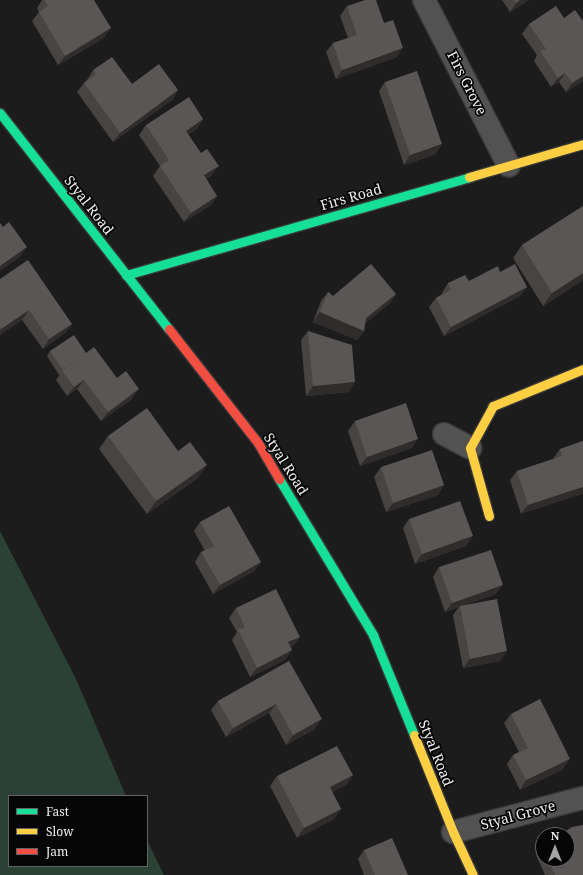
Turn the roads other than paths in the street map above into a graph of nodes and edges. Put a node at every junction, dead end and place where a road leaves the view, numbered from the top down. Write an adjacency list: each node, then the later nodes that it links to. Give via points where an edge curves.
1 (424, 0): 4 (street, Firs Grove)
2 (0, 113): 5 (main road, Styal Road)
3 (583, 144): 4 (main road, Firs Road)
4 (509, 166): 5 (main road, Firs Road)
5 (126, 275): 11 (main road, Styal Road, via 258,444 373,635)
6 (583, 369): 8 (main road, via 493,406)
7 (444, 434): 8 (street)
8 (470, 448): 9 (main road)
9 (489, 516)
10 (583, 798): 11 (street, Styal Grove)
11 (453, 832): 12 (main road, Styal Road)
12 (473, 875)

